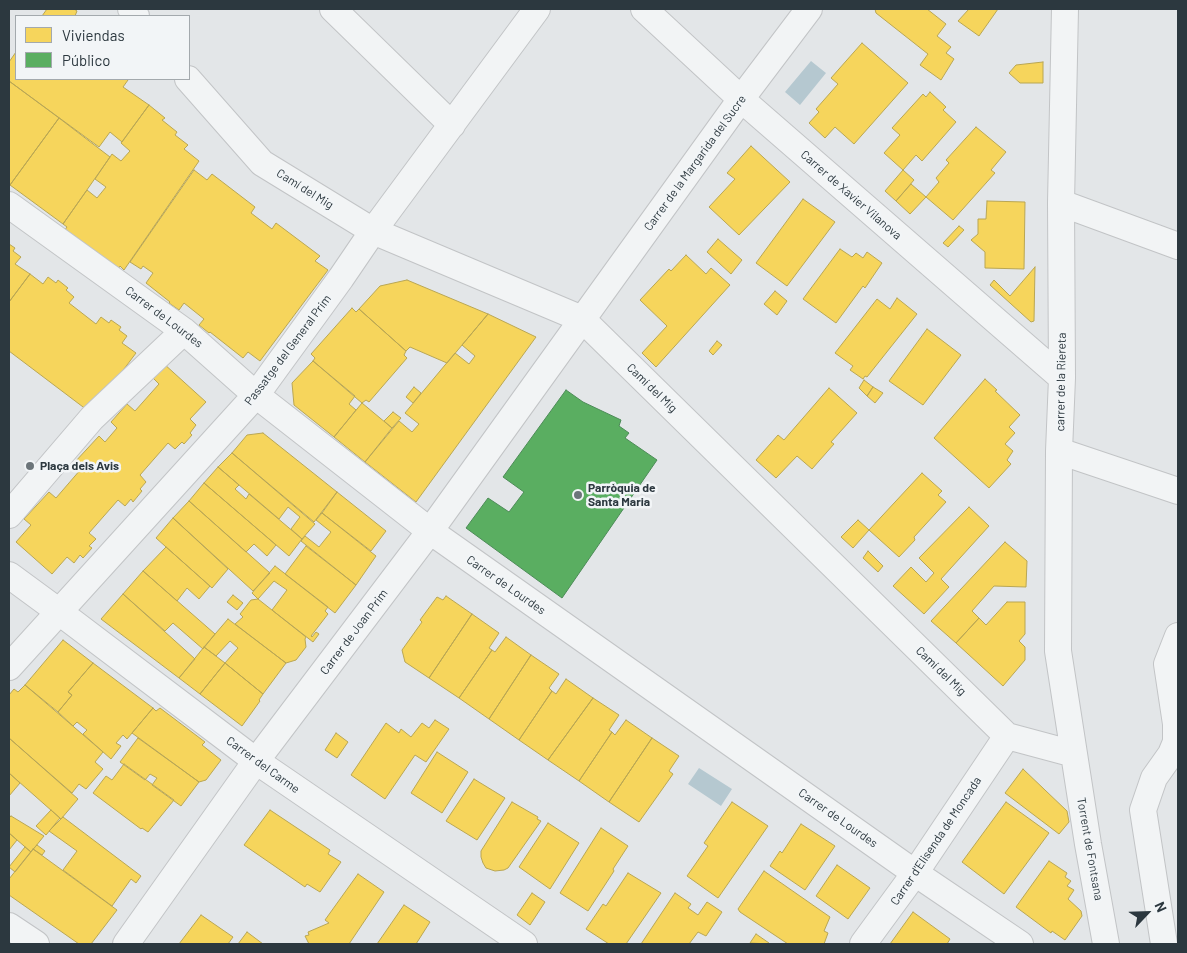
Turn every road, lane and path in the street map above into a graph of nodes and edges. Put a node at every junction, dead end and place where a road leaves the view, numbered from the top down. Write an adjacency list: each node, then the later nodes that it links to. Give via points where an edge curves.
1 (333, 9): 8 (street)
2 (537, 9): 8 (street, Passatge del General Prim)
3 (644, 9): 7 (street, Carrer de Xavier Vilanova)
4 (809, 9): 7 (street, Carrer de la Margarida del Sucre)
5 (1065, 9): 9 (street, carrer de la Riereta)
6 (189, 80): 11 (street, Camí del Mig, via 262,163)
7 (740, 99): 13 (street, Carrer de la Margarida del Sucre); 15 (street, Carrer de Xavier Vilanova)
8 (452, 125): 11 (street, Passatge del General Prim)
9 (1061, 203): 12 (street); 15 (street, carrer de la Riereta)
10 (9, 204): 14 (street, Carrer de Lourdes)
11 (373, 231): 13 (street, Camí del Mig); 16 (street, Passatge del General Prim)
12 (1178, 246)
13 (582, 319): 20 (street, Carrer de Joan Prim); 25 (street, Camí del Mig)
14 (184, 330): 16 (street, Carrer de Lourdes); 19 (street, via 92,418)
15 (1062, 378): 17 (street, carrer de la Riereta)
16 (256, 395): 20 (street, Carrer de Lourdes); 22 (street, Passatge del General Prim)
17 (1059, 451): 18 (street); 27 (street, carrer de la Riereta, via 1058,651)
18 (1178, 491)
19 (9, 515)
20 (430, 531): 28 (street, Carrer de Joan Prim); 29 (street, Carrer de Lourdes)
21 (9, 575): 22 (street, Carrer del Carme)
22 (58, 611): 24 (street, Passatge del General Prim); 28 (street, Carrer del Carme)
23 (1178, 636): 26 (street, via 1167,664)
24 (9, 667)
25 (1007, 736): 27 (street, Camí del Mig); 29 (street, Carrer d'Elisenda de Moncada)
26 (1177, 736): 37 (street, via 1171,754 1154,778 1144,810)
27 (1074, 754): 36 (street, Torrent de Fontsana)
28 (256, 761): 32 (street, Carrer de Joan Prim); 33 (street, Carrer del Carme)
29 (915, 873): 34 (street, Carrer d'Elisenda de Moncada); 35 (street, Carrer de Lourdes)
30 (9, 926): 31 (street)
31 (36, 944)
32 (126, 944)
33 (524, 944)
34 (864, 944)
35 (1020, 944)
36 (1106, 944)
37 (1164, 944)

